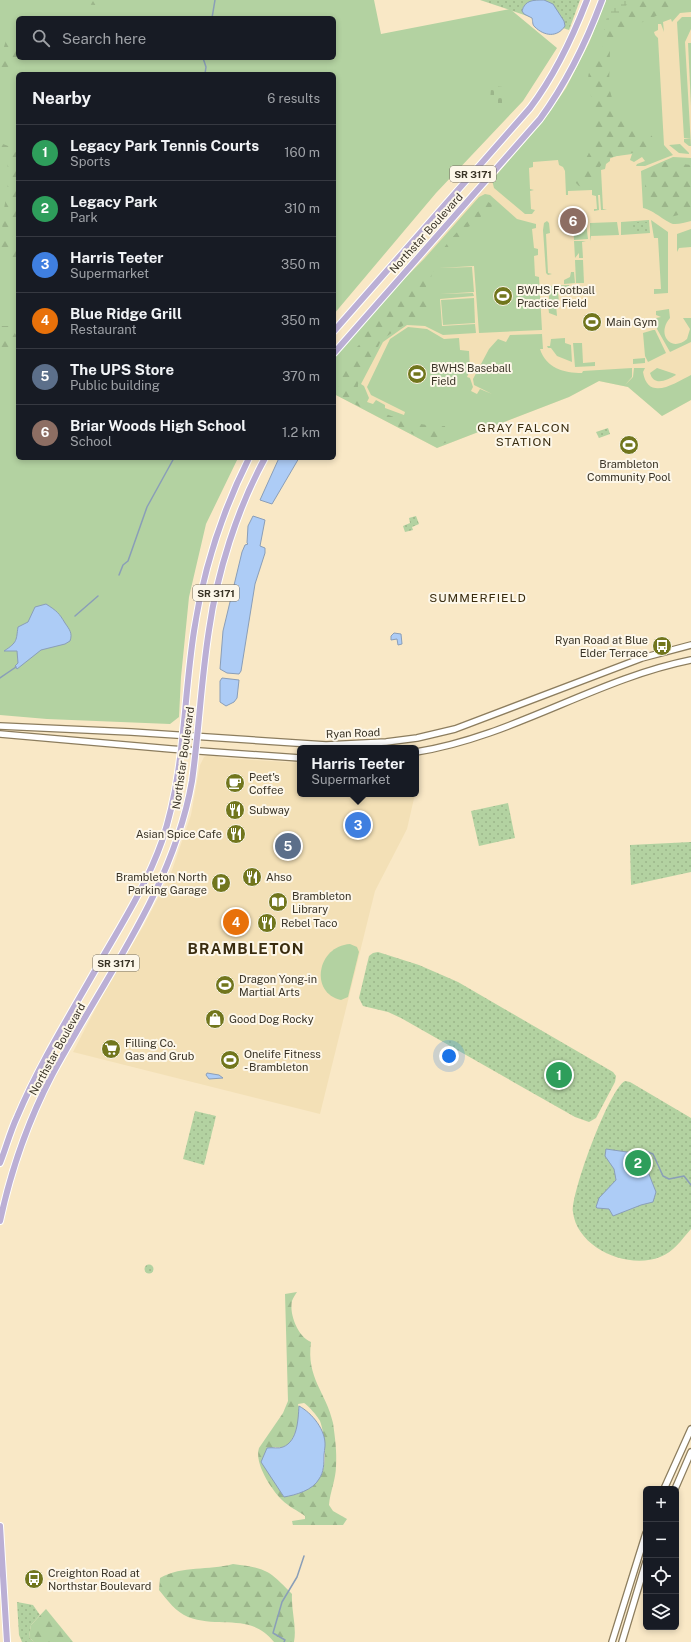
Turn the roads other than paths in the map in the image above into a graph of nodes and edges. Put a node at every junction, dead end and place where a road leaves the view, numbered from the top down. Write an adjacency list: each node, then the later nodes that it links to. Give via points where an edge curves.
1 (587, 0): 3 (main road, Northstar Boulevard / SR 3171, via 568,46 530,108)
2 (602, 0): 4 (main road, Northstar Boulevard / SR 3171, via 576,63 540,119)
3 (336, 329)
4 (336, 351)
5 (248, 460): 11 (main road, Northstar Boulevard / SR 3171, via 219,530 204,582 194,632)
6 (264, 460): 12 (main road, Northstar Boulevard / SR 3171, via 245,502 218,583 209,630)
7 (691, 645): 12 (main road, Ryan Road, via 642,658 479,721 417,738 346,745)
8 (691, 660): 15 (main road, via 626,679 476,737)
9 (0, 726): 11 (main road, Ryan Road)
10 (0, 734): 13 (main road)
11 (183, 735): 12 (main road, Ryan Road); 13 (main road, Northstar Boulevard / SR 3171)
12 (197, 736): 14 (main road, Northstar Boulevard / SR 3171)
13 (182, 749): 14 (main road); 17 (main road, Northstar Boulevard / SR 3171, via 175,796 155,860 31,1087)
14 (196, 750): 16 (main road); 18 (main road, Northstar Boulevard / SR 3171, via 188,805 168,866 38,1105 14,1168)
15 (419, 751)
16 (297, 758)
17 (0, 1163)
18 (0, 1220)
19 (691, 1429): 21 (main road)
20 (691, 1452): 22 (main road)
21 (665, 1486)
22 (676, 1486)
23 (0, 1526): 26 (main road)
24 (643, 1543): 27 (main road)
25 (643, 1572): 28 (main road)
26 (7, 1642)
27 (612, 1642)
28 (622, 1642)

